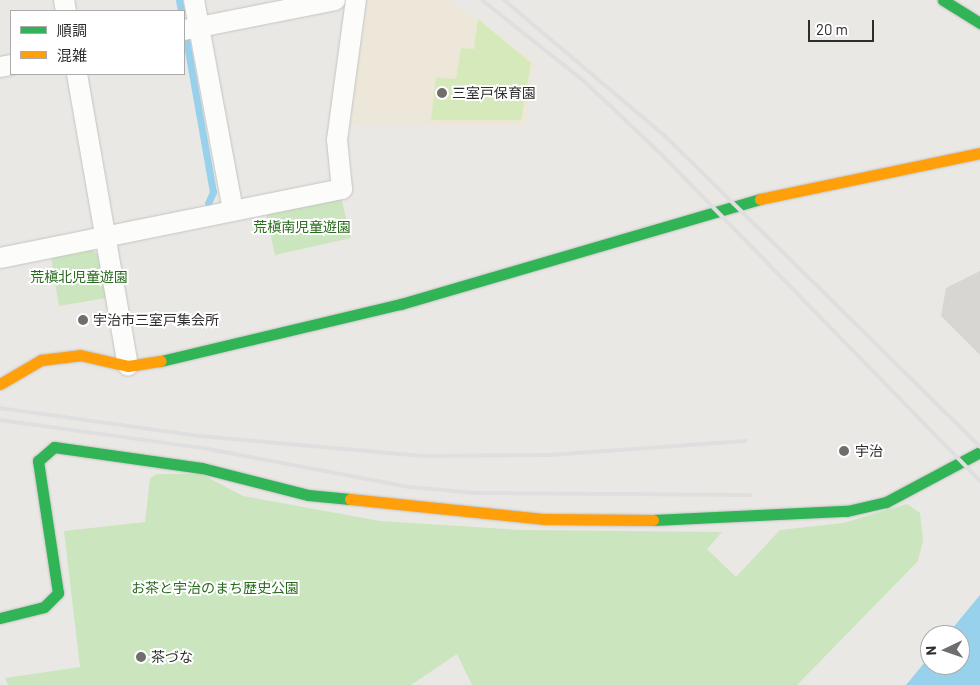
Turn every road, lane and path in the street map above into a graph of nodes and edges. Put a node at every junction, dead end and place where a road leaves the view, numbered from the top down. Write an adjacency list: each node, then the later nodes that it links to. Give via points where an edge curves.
1 (194, 0): 6 (street)
2 (336, 0): 6 (street)
3 (356, 0): 9 (street, via 337,140 342,189)
4 (943, 0): 5 (street)
5 (980, 23)
6 (191, 29): 9 (street)
7 (77, 75): 10 (street)
8 (980, 154): 12 (street, via 755,200 401,304 203,354)
9 (234, 210): 10 (street)
10 (106, 236): 11 (street); 12 (street)
11 (0, 258)
12 (128, 366): 13 (street, via 80,355 41,360)
13 (0, 384)
14 (980, 452): 15 (street, via 886,502 847,511 704,522 545,519 308,495 202,468 54,447 38,461 58,593 44,607)
15 (0, 618)

